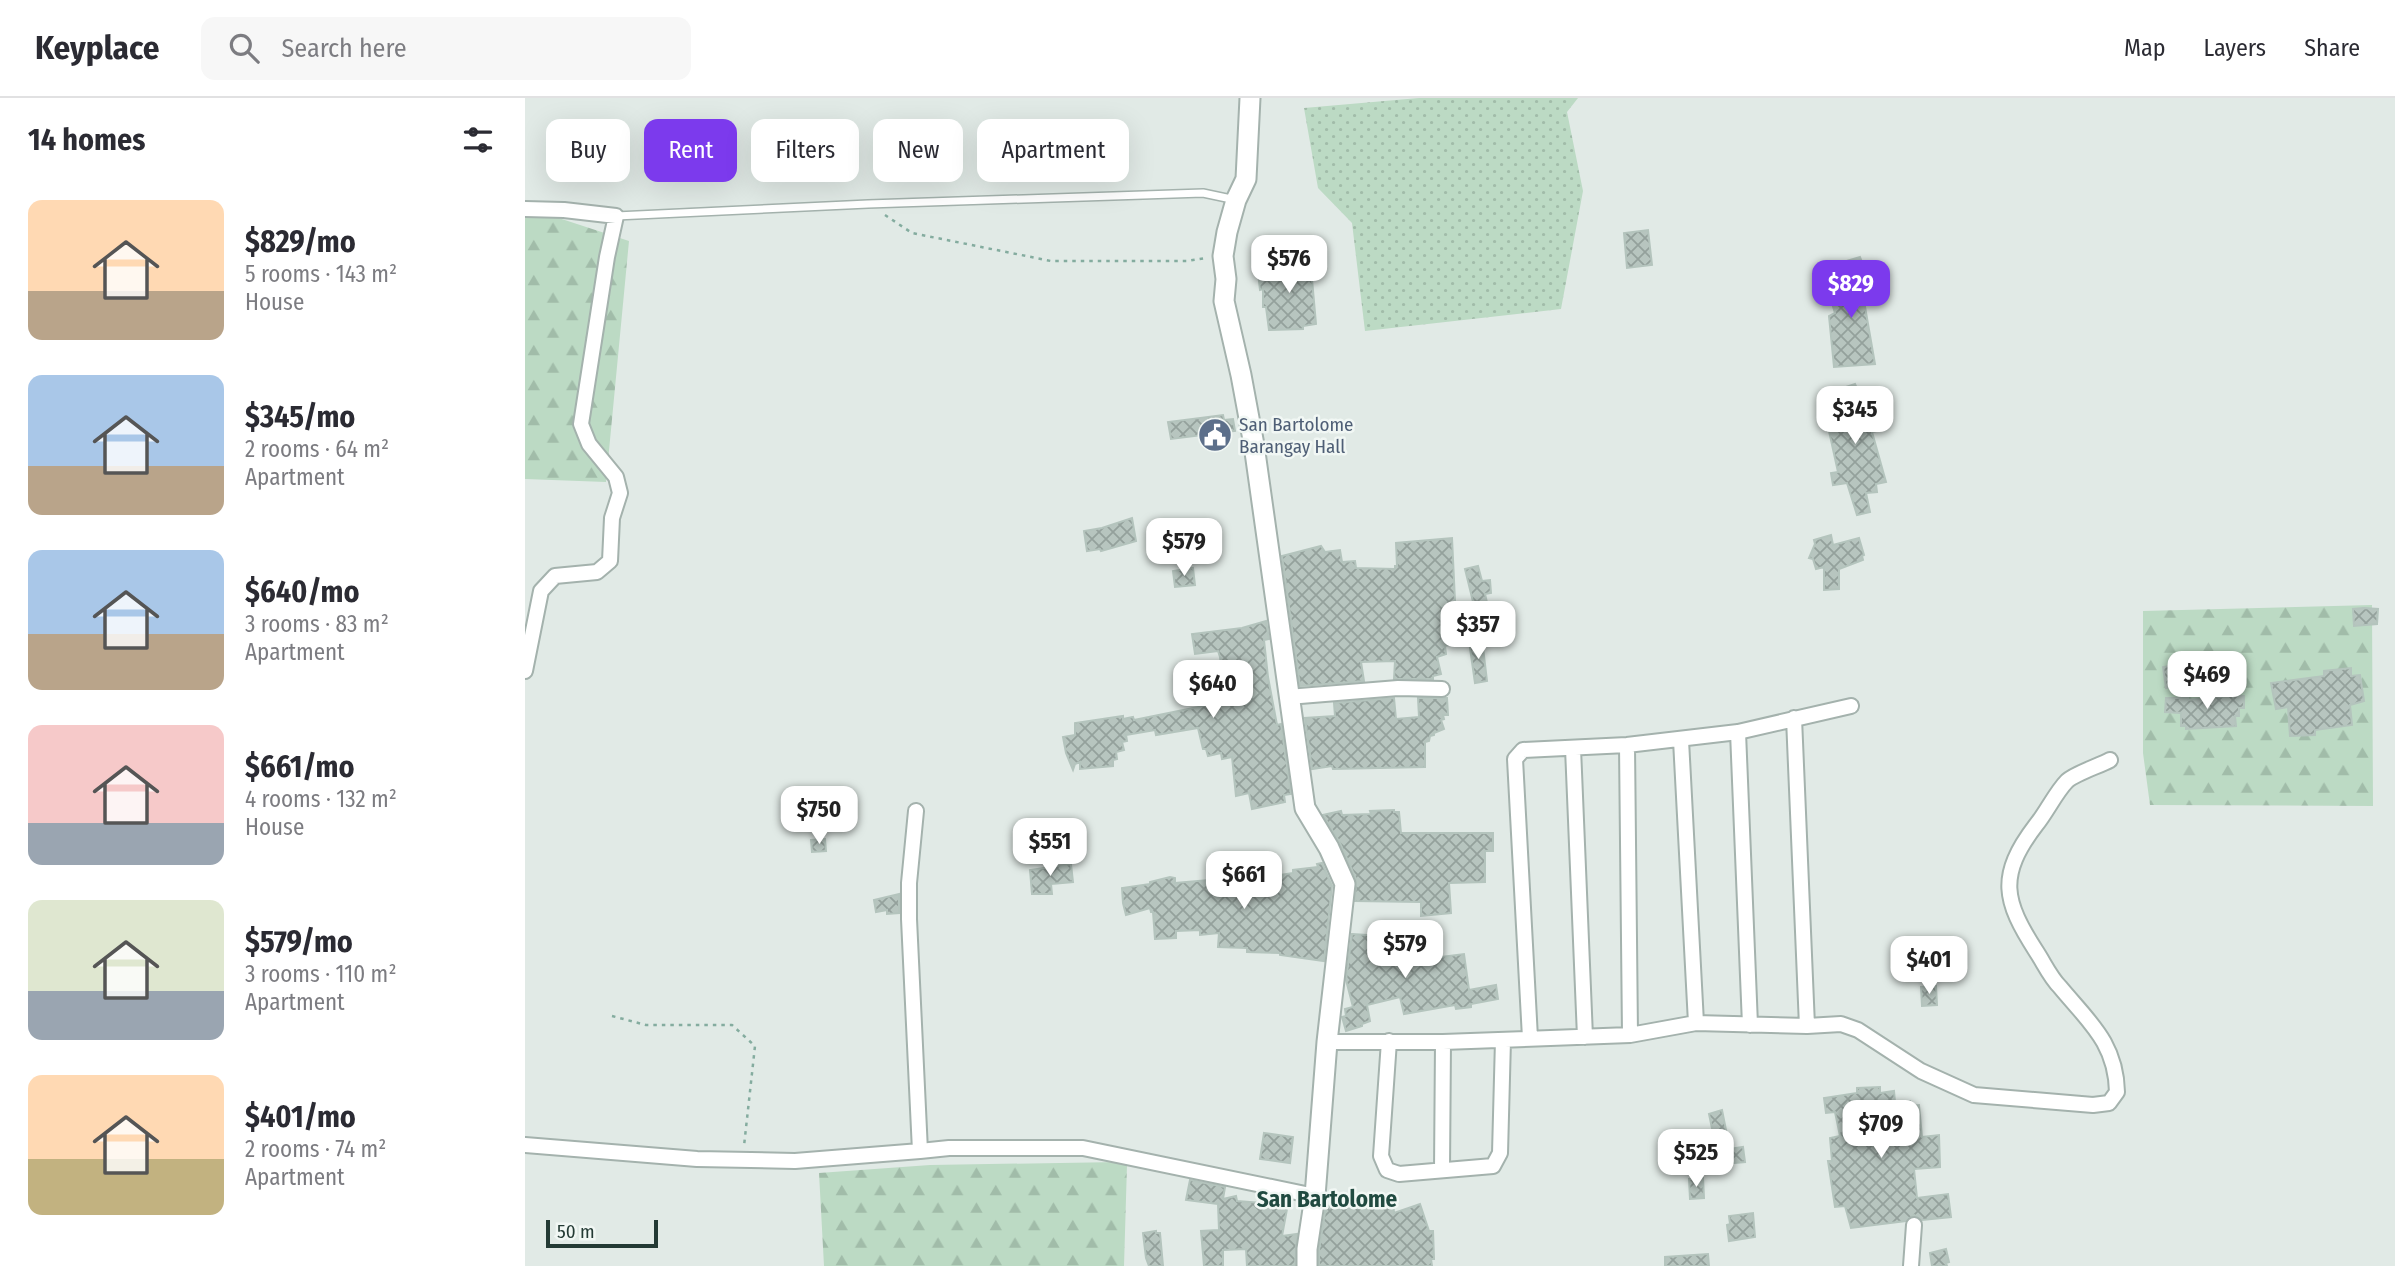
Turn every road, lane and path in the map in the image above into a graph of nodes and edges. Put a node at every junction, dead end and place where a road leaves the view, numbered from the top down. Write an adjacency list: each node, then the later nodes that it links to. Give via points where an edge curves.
1 (1250, 98): 2 (street, via 1246,179)
2 (1236, 200): 3 (lane, via 1203,193); 6 (street)
3 (868, 204): 5 (lane); 6 (path, via 912,233 1051,261 1187,261)
4 (525, 209): 5 (street)
5 (616, 216): 7 (street, via 581,424 589,444 616,477 620,493 612,518 611,561 597,572 555,576 541,591)
6 (1223, 256): 9 (street, via 1224,301 1254,446)
7 (525, 671)
8 (1442, 689): 9 (street)
9 (1288, 697): 27 (street, via 1305,808 1345,884)
10 (1850, 706): 11 (street)
11 (1794, 718): 12 (street); 21 (street)
12 (1738, 732): 13 (street); 20 (street)
13 (1681, 740): 14 (street); 19 (street)
14 (1627, 745): 15 (street); 22 (street)
15 (1573, 748): 23 (street); 24 (street, via 1523,750 1515,759)
16 (2110, 760): 21 (street, via 2067,781 2013,864 2008,890 2012,911 2026,936 2057,985 2097,1029 2115,1063 2117,1092 2109,1103 1973,1095 1921,1071 1858,1030 1841,1024)
17 (916, 811): 30 (street, via 909,895)
18 (612, 1016): 31 (path, via 646,1024 732,1025 755,1046)
19 (1696, 1023): 20 (street); 22 (street)
20 (1750, 1025): 21 (street)
21 (1807, 1026)
22 (1630, 1035): 23 (street)
23 (1585, 1037): 24 (street)
24 (1530, 1038): 25 (street)
25 (1503, 1040): 28 (street); 32 (street, via 1500,1153 1493,1166)
26 (1389, 1041): 27 (street); 28 (street); 32 (street, via 1381,1156 1387,1170 1399,1174)
27 (1327, 1042): 33 (street)
28 (1443, 1042): 32 (street)
29 (525, 1145): 31 (street)
30 (920, 1151): 31 (street, via 795,1161); 33 (street, via 1083,1148)
31 (743, 1160)
32 (1442, 1170)
33 (1315, 1196): 35 (street)
34 (1914, 1225): 36 (street)
35 (1307, 1266)
36 (1911, 1266)

